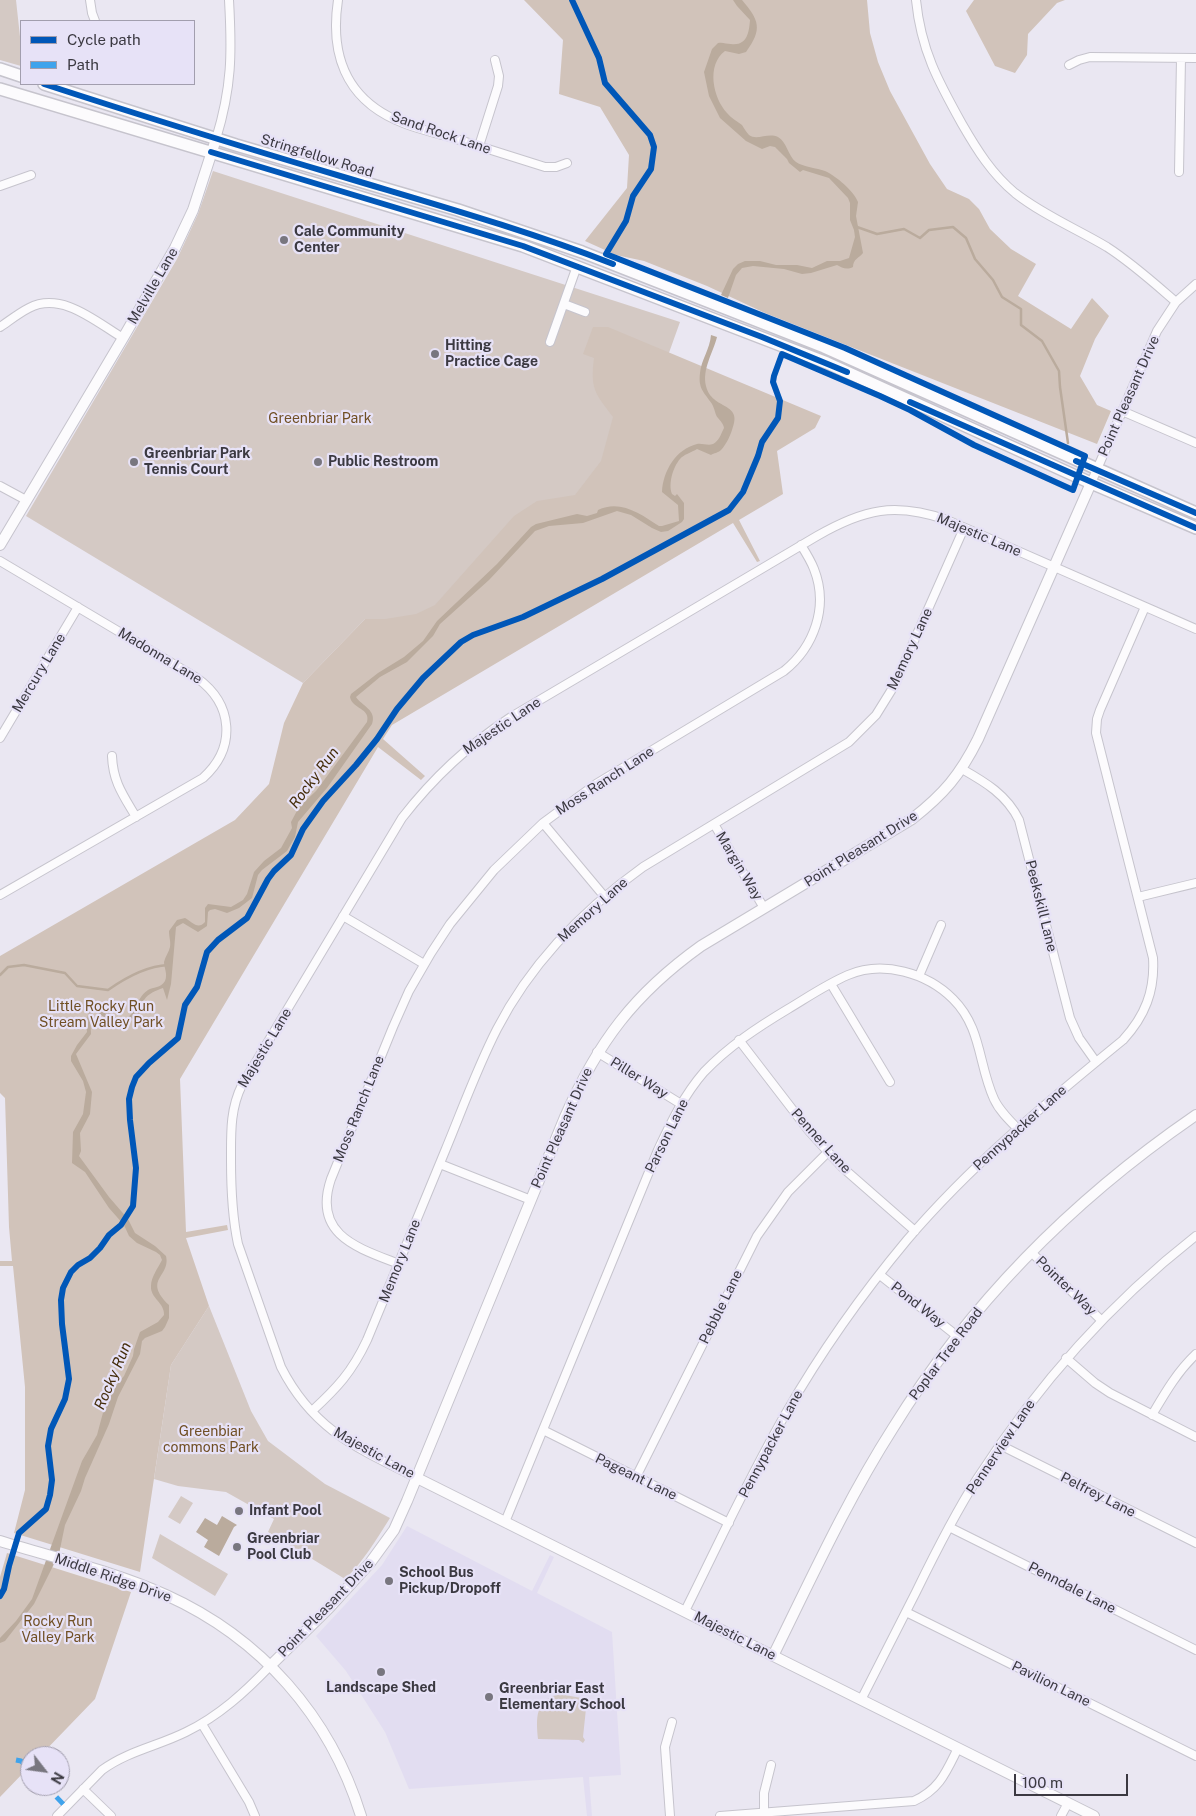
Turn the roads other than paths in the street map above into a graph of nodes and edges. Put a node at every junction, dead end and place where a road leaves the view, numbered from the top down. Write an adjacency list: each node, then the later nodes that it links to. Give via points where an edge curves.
1 (90, 0): 5 (street)
2 (229, 0): 14 (street, Melville Lane, via 230,80)
3 (338, 0): 15 (street, Sand Rock Lane, via 335,27 338,52 349,79 366,101 400,122)
4 (916, 0): 23 (street, via 920,30 932,67 978,152 991,169 1017,194 1119,255)
5 (95, 20)
6 (1181, 58): 7 (street); 9 (street, via 1090,57); 18 (street)
7 (1196, 58)
8 (495, 60): 15 (street, via 498,86)
9 (1069, 65)
10 (0, 69): 11 (main road)
11 (20, 76)
12 (47, 85): 14 (main road, Stringfellow Road)
13 (0, 89): 16 (main road, Stringfellow Road)
14 (216, 138): 16 (street, Melville Lane); 31 (main road, Stringfellow Road, via 458,210 582,252 824,347)
15 (479, 146): 17 (street, Sand Rock Lane, via 545,167)
16 (212, 152): 21 (main road, Stringfellow Road, via 492,235); 27 (street, Melville Lane, via 184,229)
17 (567, 163)
18 (1179, 172)
19 (31, 175): 20 (street)
20 (0, 186)
21 (577, 266): 24 (street); 32 (main road, Stringfellow Road, via 827,363)
22 (1196, 284): 23 (street, Point Pleasant Drive)
23 (1176, 302): 29 (street, Point Pleasant Drive, via 1157,331)
24 (564, 304): 25 (street); 28 (street)
25 (585, 312)
26 (0, 327): 27 (street, via 29,308 54,303 74,309)
27 (123, 338): 34 (street, Melville Lane)
28 (550, 342)
29 (1122, 411): 30 (street); 31 (street, Point Pleasant Drive)
30 (1196, 443)
31 (1097, 470): 32 (street, Point Pleasant Drive); 35 (main road, Stringfellow Road)
32 (1091, 483): 37 (main road, Stringfellow Road); 41 (street, Point Pleasant Drive)
33 (0, 486): 34 (street)
34 (26, 500): 38 (street, Melville Lane)
35 (1196, 513)
36 (964, 528): 39 (street, Majestic Lane, via 922,513 882,510 847,519); 41 (street, Majestic Lane); 50 (street, Memory Lane, via 894,686 872,720 836,751)
37 (1196, 528)
38 (0, 544)
39 (801, 545): 49 (street, Moss Ranch Lane, via 817,577 820,609 814,632 797,659 784,671 596,784); 56 (street, Majestic Lane, via 511,717 467,748 406,812)
40 (0, 561): 43 (street, Madonna Lane)
41 (1054, 567): 42 (street, Majestic Lane); 47 (street, Point Pleasant Drive)
42 (1145, 606): 44 (street, Majestic Lane); 54 (street, Pennypacker Lane, via 1097,724 1098,745)
43 (78, 607): 45 (street, Mercury Lane); 48 (street, Madonna Lane, via 197,678 214,693 223,709 226,740 211,771)
44 (1196, 629)
45 (0, 738)
46 (112, 756): 48 (street, via 116,781)
47 (962, 768): 55 (street, Point Pleasant Drive, via 943,793 912,819); 63 (street, Peekskill Lane, via 1004,797 1019,820 1070,1018)
48 (136, 817): 52 (street, Madonna Lane)
49 (543, 823): 53 (street); 58 (street, Moss Ranch Lane, via 479,887)
50 (714, 824): 53 (street, Memory Lane, via 643,867); 55 (street, Margin Way)
51 (1196, 883): 54 (street)
52 (0, 895)
53 (604, 896): 69 (street, Memory Lane, via 556,944 512,1002 485,1055)
54 (1138, 897): 63 (street, Pennypacker Lane, via 1153,958 1149,998 1134,1028)
55 (764, 908): 62 (street, Point Pleasant Drive, via 701,946 662,975 626,1012)
56 (343, 916): 58 (street); 80 (street, Majestic Lane, via 242,1085 231,1122 232,1208 238,1244 281,1367)
57 (941, 925): 59 (street)
58 (424, 964): 74 (street, Moss Ranch Lane, via 393,1027 327,1195 332,1223 343,1238 357,1248)
59 (919, 976): 60 (street, Parson Lane, via 874,970 849,975); 67 (street, Parson Lane, via 948,994 965,1014 977,1039 993,1097)
60 (831, 984): 61 (street, Parson Lane); 64 (street)
61 (739, 1040): 65 (street, Parson Lane, via 704,1072); 68 (street, Penner Lane)
62 (598, 1052): 65 (street, Piller Way); 70 (street, Point Pleasant Drive, via 578,1087)
63 (1096, 1062): 67 (street, Pennypacker Lane)
64 (890, 1082)
65 (681, 1104): 82 (street, Parson Lane, via 658,1150)
66 (1196, 1115): 73 (street, Poplar Tree Road, via 1116,1174)
67 (1017, 1128): 71 (street, Pennypacker Lane)
68 (828, 1152): 71 (street, Penner Lane); 85 (street, Pebble Lane, via 788,1192 757,1236)
69 (440, 1164): 70 (street); 74 (street, Memory Lane)
70 (530, 1200): 86 (street, Point Pleasant Drive)
71 (915, 1231): 75 (street, Pennypacker Lane)
72 (1196, 1236): 76 (street, Pennerview Lane)
73 (1031, 1252): 76 (street, Pointer Way); 77 (street, Poplar Tree Road)
74 (399, 1264): 80 (street, Memory Lane, via 357,1361 341,1383)
75 (880, 1275): 77 (street, Pond Way); 88 (street, Pennypacker Lane, via 802,1386)
76 (1101, 1320): 79 (street, Pennerview Lane)
77 (957, 1336): 95 (street, Poplar Tree Road, via 911,1399 874,1460)
78 (1196, 1354): 81 (street, via 1169,1385)
79 (1066, 1358): 81 (street, via 1102,1388); 84 (street, Pennerview Lane)
80 (312, 1411): 86 (street, Majestic Lane, via 345,1440)
81 (1152, 1415): 83 (street)
82 (543, 1430): 85 (street, Pageant Lane); 87 (street, Parson Lane)
83 (1196, 1437)
84 (1000, 1445): 89 (street, Pennerview Lane); 91 (street, Pelfrey Lane)
85 (636, 1477): 88 (street, Pageant Lane)
86 (417, 1478): 87 (street, Majestic Lane); 96 (street, Point Pleasant Drive, via 394,1530 370,1563)
87 (505, 1522): 92 (street, Majestic Lane)
88 (729, 1523): 92 (street, Pennypacker Lane)
89 (949, 1527): 93 (street, Pennerview Lane); 94 (street, Penndale Lane)
90 (0, 1541): 96 (street, Middle Ridge Drive, via 135,1583 189,1606 225,1628)
91 (1196, 1544)
92 (685, 1611): 95 (street, Majestic Lane)
93 (906, 1612): 97 (street, Pennerview Lane); 101 (street, Pavilion Lane)
94 (1196, 1650)
95 (773, 1656): 97 (street, Majestic Lane)
96 (270, 1666): 99 (street, Point Pleasant Drive, via 234,1701); 109 (street, Middle Ridge Drive, via 320,1728 345,1774)
97 (861, 1700): 100 (street, Majestic Lane)
98 (672, 1722): 110 (street, via 666,1747)
99 (202, 1724): 103 (street, Point Pleasant Drive, via 175,1738 120,1758); 108 (street)
100 (958, 1748): 104 (street, Majestic Lane); 105 (street, via 940,1782 929,1794 914,1801)
101 (1196, 1756)
102 (771, 1764): 105 (street, via 764,1793)
103 (83, 1789): 106 (street, Point Pleasant Drive); 107 (street)
104 (1068, 1803): 112 (street); 113 (street, Majestic Lane)
105 (764, 1813): 111 (street)
106 (57, 1816)
107 (111, 1816)
108 (255, 1816)
109 (361, 1816)
110 (670, 1816)
111 (720, 1816)
112 (1061, 1816)
113 (1094, 1816)

